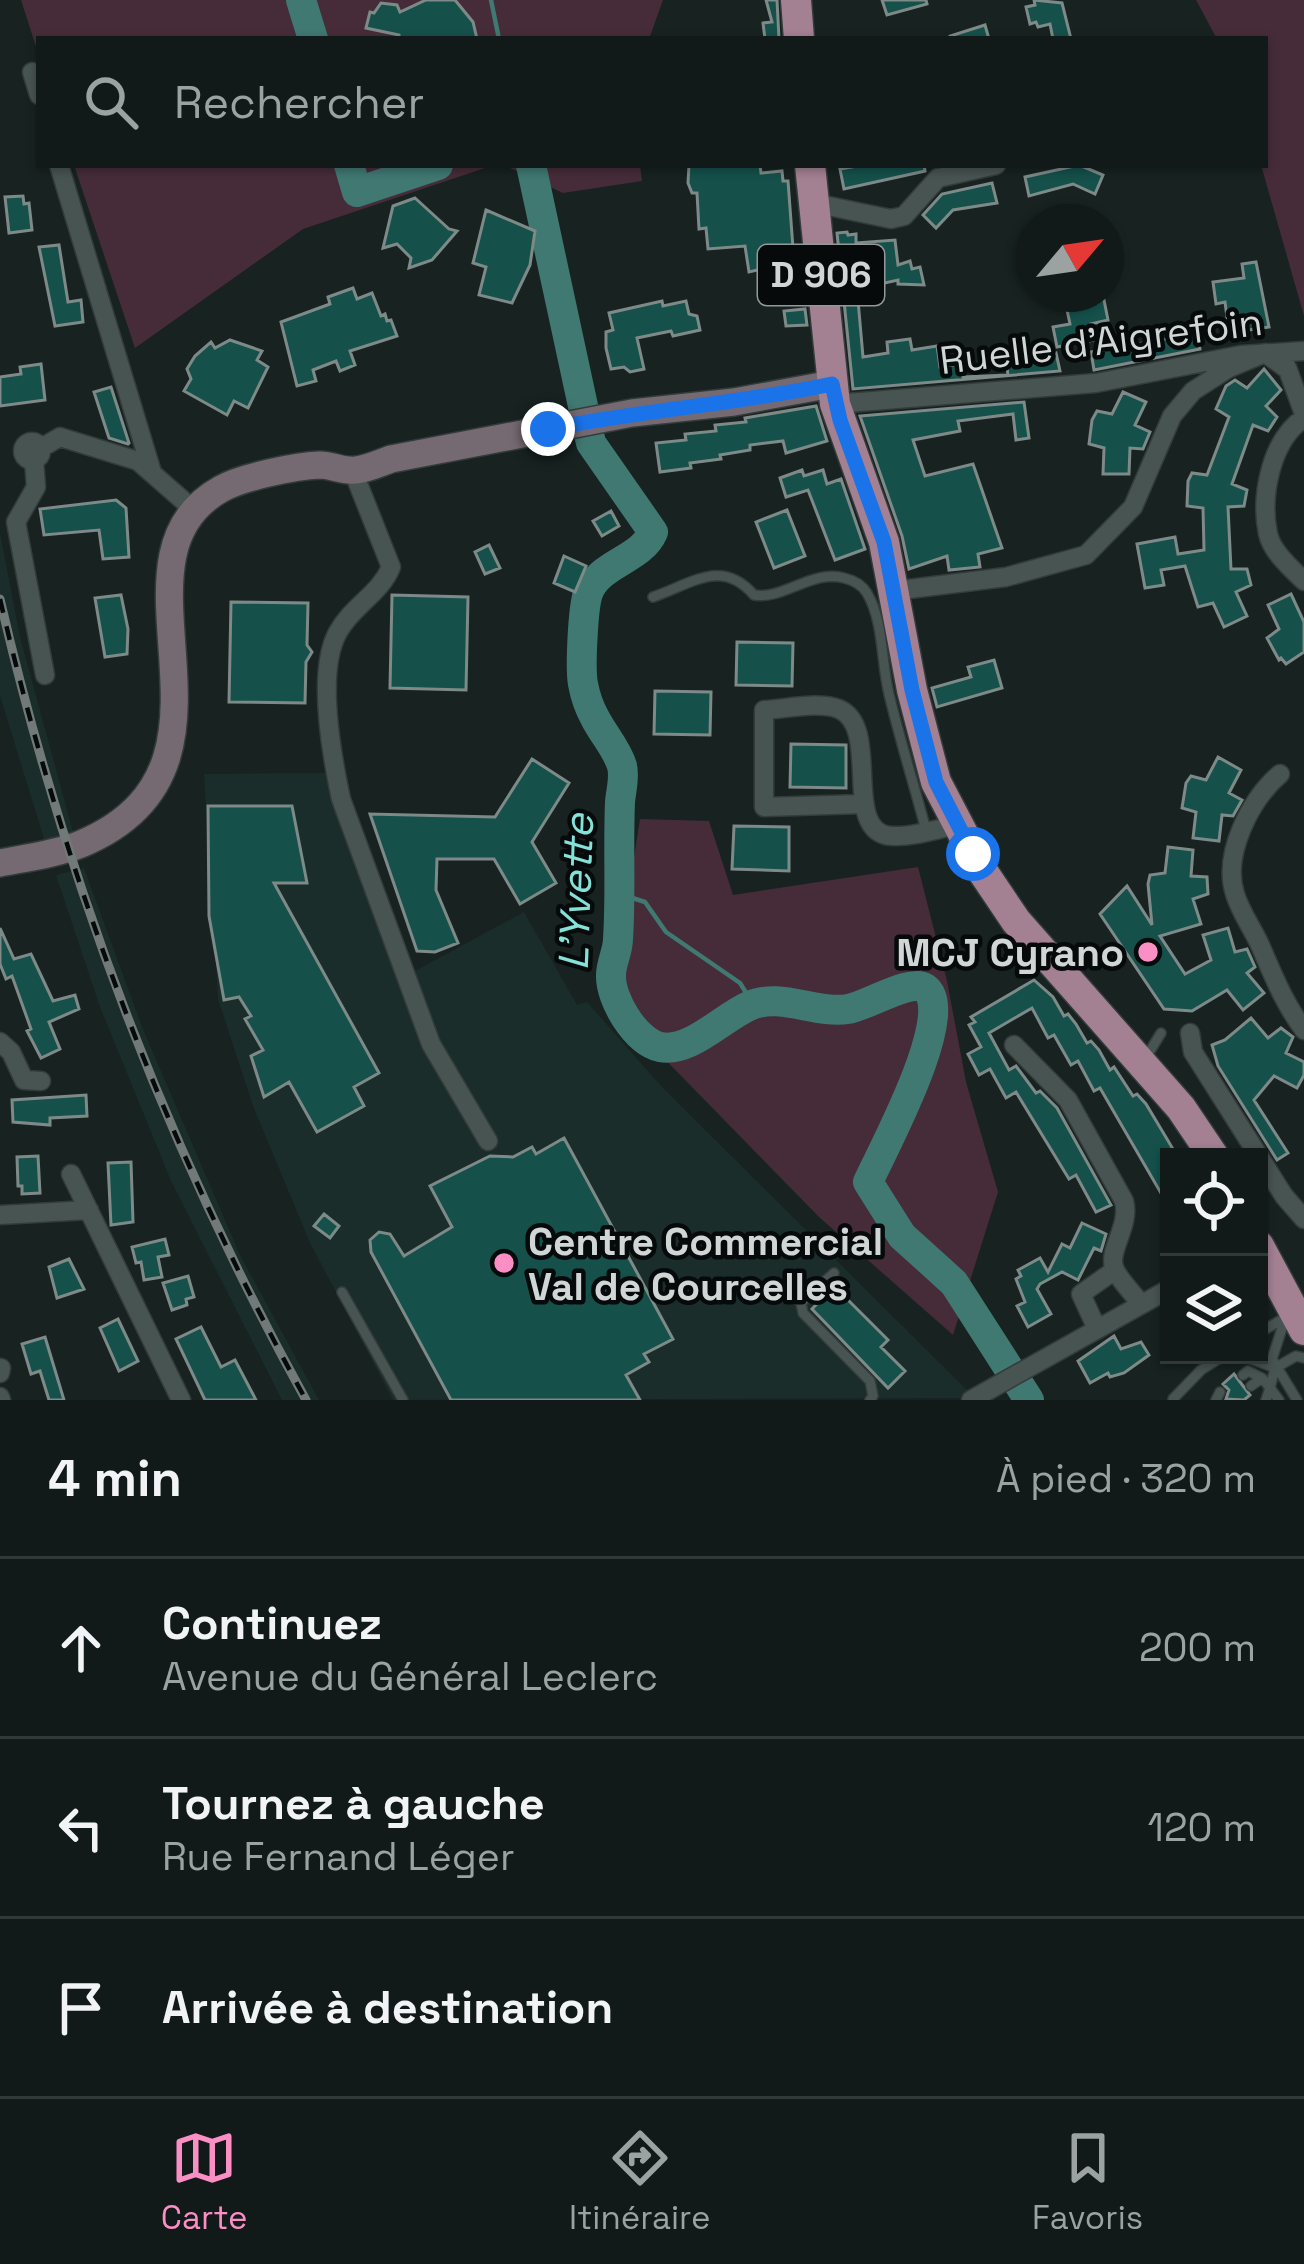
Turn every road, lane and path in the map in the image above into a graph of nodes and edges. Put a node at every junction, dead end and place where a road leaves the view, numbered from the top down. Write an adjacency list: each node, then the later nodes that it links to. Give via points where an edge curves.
1 (796, 0): 2 (main road)
2 (799, 36)
3 (32, 72): 4 (street)
4 (36, 85)
5 (60, 168): 13 (street)
6 (811, 168): 8 (main road, D 906)
7 (983, 168): 8 (street, via 938,178 904,216 891,219)
8 (814, 203): 11 (main road, D 906)
9 (1304, 351): 10 (street, Ruelle d'Aigrefoin)
10 (1278, 358): 11 (street, Ruelle d'Aigrefoin, via 1096,383); 12 (street); 17 (street, via 1229,368 1193,391 1172,416 1133,507 1086,555 1006,577)
11 (834, 394): 14 (street, via 632,412); 17 (main road)
12 (1304, 416): 16 (street, via 1277,451 1266,492 1269,538)
13 (151, 469): 15 (street); 19 (street, via 59,437 38,454 36,487 16,522)
14 (353, 471): 15 (street, via 321,465 237,482); 32 (street, via 391,567 336,634 329,663 334,769 431,1044)
15 (194, 510): 24 (street, via 169,579 175,701 172,751 160,777 110,829)
16 (1304, 581)
17 (893, 591): 22 (main road, via 936,782)
18 (653, 597): 23 (lane, via 723,573 765,597 834,576 860,585 876,618)
19 (45, 675)
20 (1280, 774): 25 (street, via 1253,806 1232,872 1234,893)
21 (863, 804): 21 (street, via 861,744 845,713 764,710 764,807); 23 (street, via 890,837)
22 (957, 825): 23 (street); 30 (main road, via 1016,921)
23 (926, 830)
24 (0, 863)
25 (1304, 1030)
26 (1162, 1033): 30 (lane)
27 (1190, 1033): 37 (street, via 1193,1052)
28 (0, 1042): 31 (street, via 24,1080)
29 (1014, 1045): 39 (street, via 1068,1100 1124,1201)
30 (1143, 1063): 33 (main road)
31 (41, 1081)
32 (488, 1141)
33 (1208, 1148)
34 (71, 1174): 35 (street)
35 (89, 1210): 36 (street); 55 (street)
36 (0, 1215)
37 (1304, 1219)
38 (1264, 1256): 44 (main road)
39 (1115, 1270): 43 (street); 45 (street, via 1081,1294)
40 (834, 1273): 57 (lane, via 801,1304 803,1312 870,1381)
41 (342, 1292): 56 (lane)
42 (1160, 1294): 43 (street)
43 (1141, 1304): 45 (street)
44 (1293, 1318): 49 (lane)
45 (1096, 1328): 58 (street)
46 (1304, 1358): 49 (lane)
47 (1211, 1364): 54 (lane)
48 (1265, 1364): 49 (lane)
49 (1275, 1368): 53 (lane); 59 (lane)
50 (1243, 1375): 51 (lane)
51 (1262, 1378): 52 (lane); 53 (lane)
52 (1251, 1386)
53 (1270, 1397)
54 (1173, 1399)
55 (181, 1400)
56 (404, 1400)
57 (870, 1400)
58 (971, 1400)
59 (1297, 1400)

